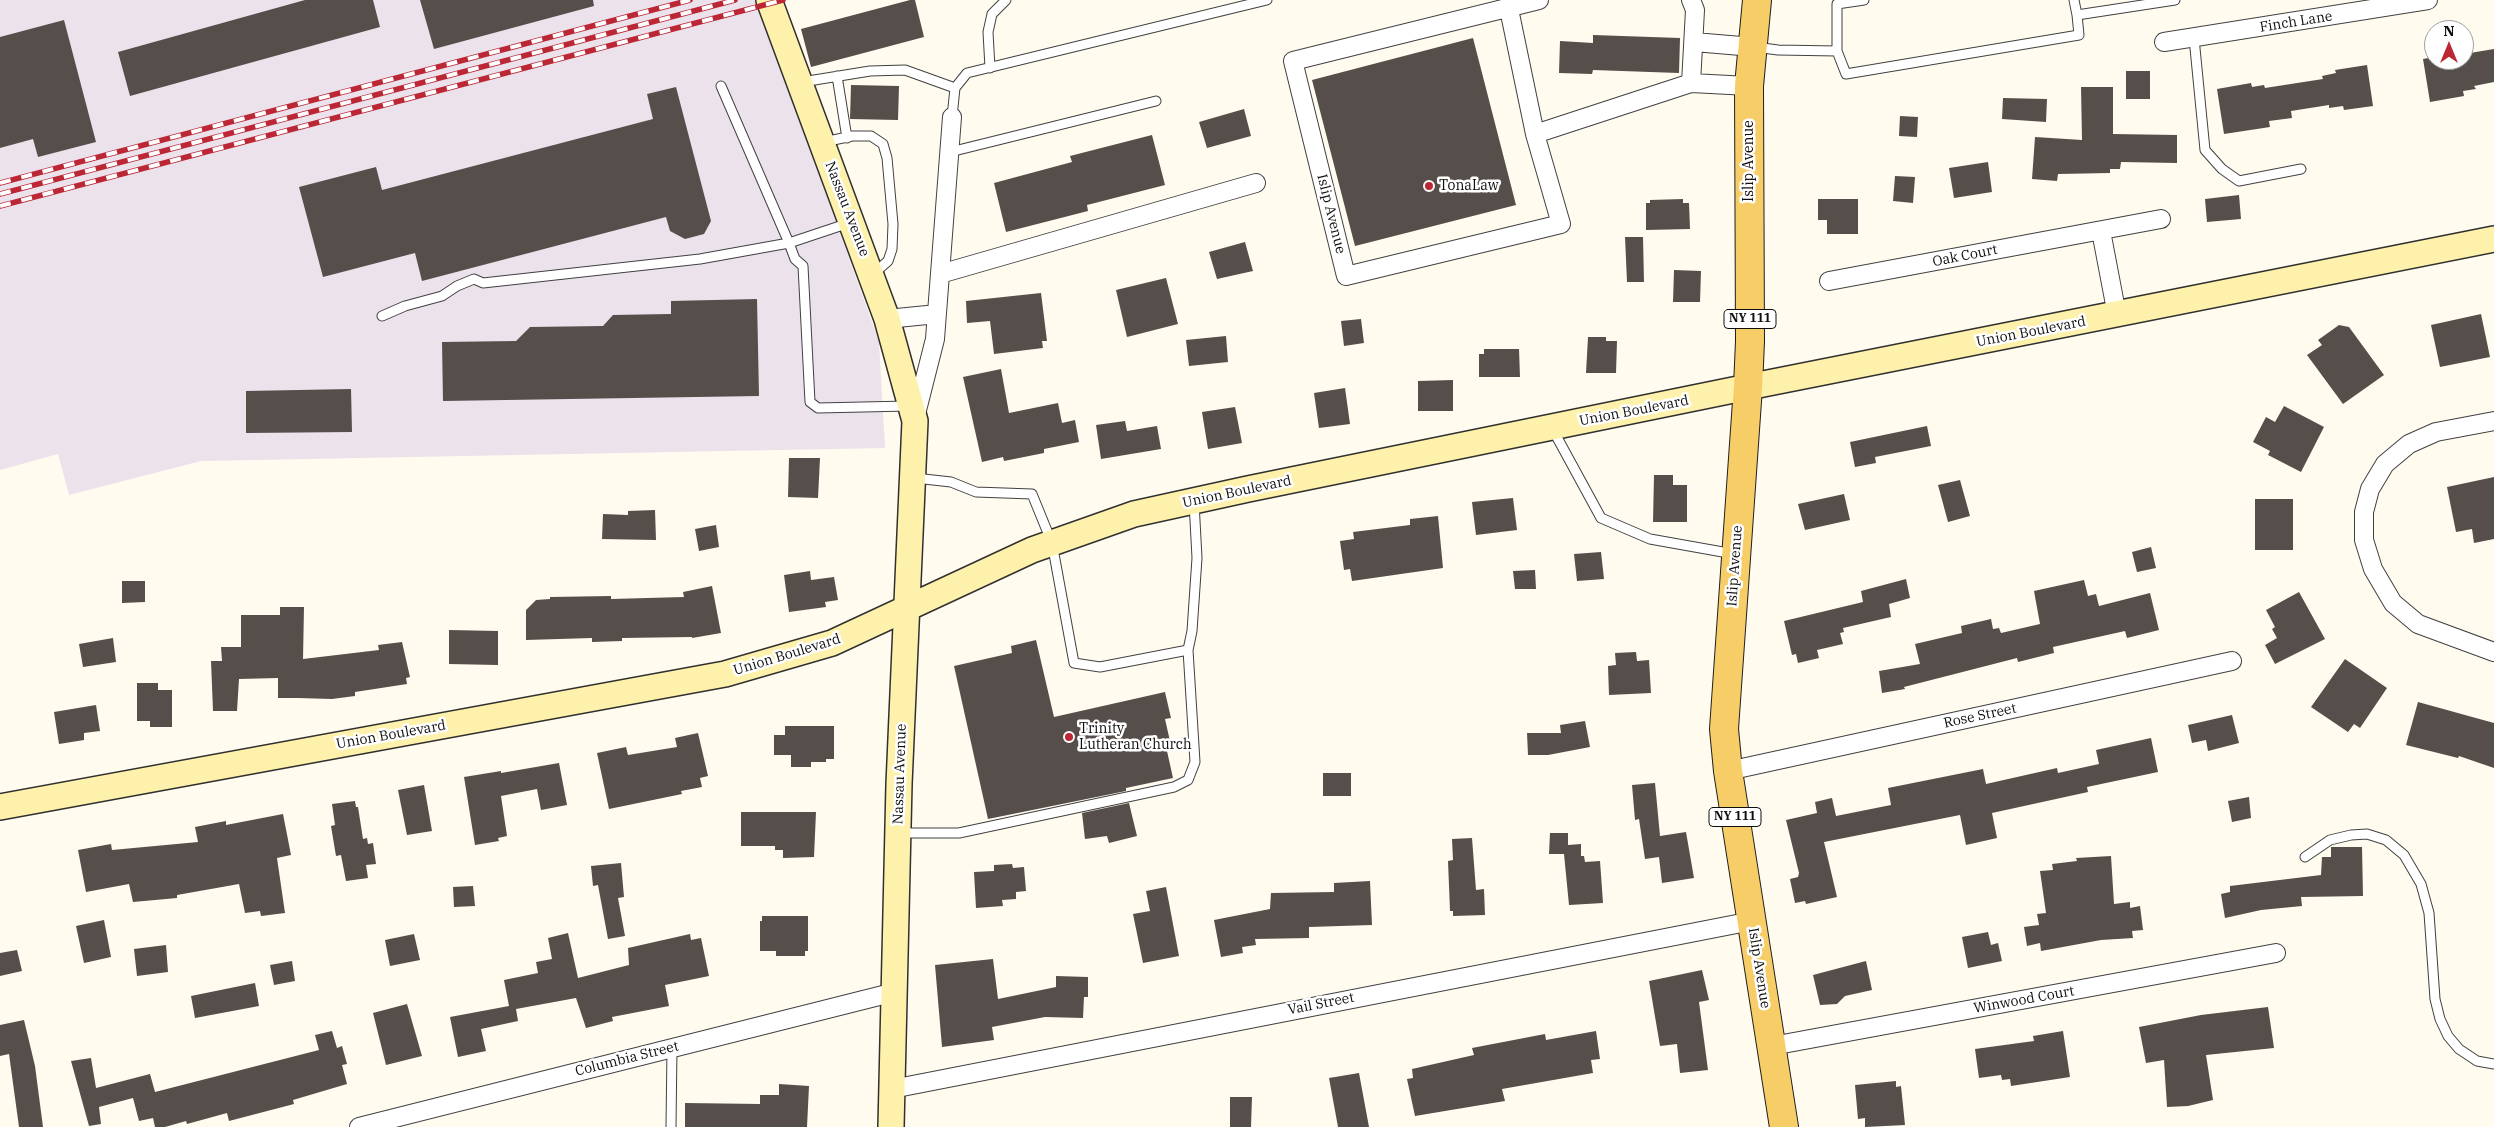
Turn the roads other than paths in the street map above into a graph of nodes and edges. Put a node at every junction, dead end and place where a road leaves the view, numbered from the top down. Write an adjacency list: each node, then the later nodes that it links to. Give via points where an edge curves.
1 (769, 0): 22 (main road, Nassau Avenue)
2 (1006, 0): 20 (lane, via 992,14 988,32)
3 (1267, 0): 20 (lane)
4 (1539, 0): 13 (street)
5 (1691, 0): 16 (street, via 1695,10)
6 (1757, 0): 18 (main road, Islip Avenue / NY 111)
7 (1864, 0): 11 (lane)
8 (2074, 0): 14 (lane)
9 (2175, 0): 14 (lane)
10 (2428, 0): 12 (street, Finch Lane)
11 (1836, 2): 19 (lane)
12 (2374, 5): 15 (street, Finch Lane)
13 (1509, 9): 29 (street); 29 (street, Islip Avenue, via 1293,61 1346,276 1561,224)
14 (2077, 15): 19 (lane, via 2079,34 1846,74)
15 (2194, 38): 17 (street, Finch Lane); 33 (lane, via 2205,150 2222,170 2239,181)
16 (1694, 42): 18 (street); 23 (street)
17 (2164, 42)
18 (1753, 47): 19 (lane); 25 (main road, Islip Avenue / NY 111)
19 (1837, 51)
20 (990, 68): 26 (lane, via 967,73)
21 (838, 76): 22 (lane); 26 (lane, via 905,70); 30 (lane)
22 (800, 83): 31 (main road, Nassau Avenue)
23 (1691, 83): 25 (street); 29 (street)
24 (721, 86): 39 (lane)
25 (1749, 86): 47 (main road, Islip Avenue / NY 111)
26 (955, 88): 28 (lane)
27 (1156, 101): 32 (lane)
28 (952, 117): 32 (street, Nassau Avenue)
29 (1535, 134)
30 (846, 138): 31 (lane); 41 (lane, via 870,136 883,144 887,158 892,249 888,261)
31 (822, 142): 36 (main road, Nassau Avenue)
32 (950, 152): 40 (street, Nassau Avenue)
33 (2301, 169)
34 (1256, 183): 40 (street)
35 (2161, 219): 37 (street, Oak Court)
36 (852, 222): 39 (lane); 41 (main road, Nassau Avenue)
37 (2102, 231): 42 (street, Oak Court); 44 (street)
38 (2494, 239): 44 (main road, Union Boulevard)
39 (789, 242): 45 (lane, via 700,259 483,283 474,279 442,296); 48 (lane, via 795,259 803,266 810,402 818,408)
40 (940, 274): 43 (street, Nassau Avenue)
41 (871, 275): 46 (main road, Nassau Avenue)
42 (1829, 281)
43 (937, 314): 46 (street); 48 (street, Nassau Avenue, via 935,339)
44 (2117, 315): 47 (main road, Union Boulevard)
45 (382, 316)
46 (887, 319): 48 (main road, Nassau Avenue)
47 (1748, 388): 50 (main road, Union Boulevard); 54 (main road, Islip Avenue / NY 111)
48 (913, 414): 51 (main road, Nassau Avenue)
49 (2494, 421): 57 (street, via 2436,432 2409,444 2385,464 2370,488 2364,512 2364,540 2373,569 2393,603 2418,624)
50 (1551, 427): 52 (main road, Union Boulevard); 54 (lane, via 1601,518 1650,539)
51 (912, 477): 53 (lane, via 951,482 976,492 1032,494); 55 (main road, Nassau Avenue)
52 (1194, 501): 53 (main road, Union Boulevard, via 1134,514); 56 (lane, via 1197,558)
53 (1052, 543): 55 (main road, Union Boulevard); 56 (lane, via 1074,663 1100,667)
54 (1736, 554): 59 (main road, Islip Avenue / NY 111, via 1724,729)
55 (905, 608): 60 (main road, Union Boulevard, via 832,644 725,674); 61 (main road, Nassau Avenue)
56 (1188, 650): 61 (lane, via 1195,762 1188,780 1174,787 959,833)
57 (2494, 652)
58 (2232, 661): 59 (street, Rose Street)
59 (1728, 771): 63 (main road, Islip Avenue / NY 111)
60 (0, 807)
61 (898, 833): 65 (main road, Nassau Avenue)
62 (2305, 857): 68 (lane, via 2330,840 2367,834 2386,840 2404,855 2421,884 2429,913 2435,999 2440,1019 2458,1049 2477,1061)
63 (1752, 921): 66 (main road, Islip Avenue / NY 111); 69 (street, Vail Street)
64 (2276, 953): 66 (street, Winwood Court)
65 (895, 992): 67 (street, Columbia Street); 69 (main road, Nassau Avenue)
66 (1772, 1046): 73 (main road, Islip Avenue / NY 111)
67 (672, 1048): 70 (street, Columbia Street); 71 (lane)
68 (2494, 1064)
69 (892, 1089): 72 (main road, Nassau Avenue)
70 (359, 1127)
71 (671, 1127)
72 (891, 1127)
73 (1784, 1127)

